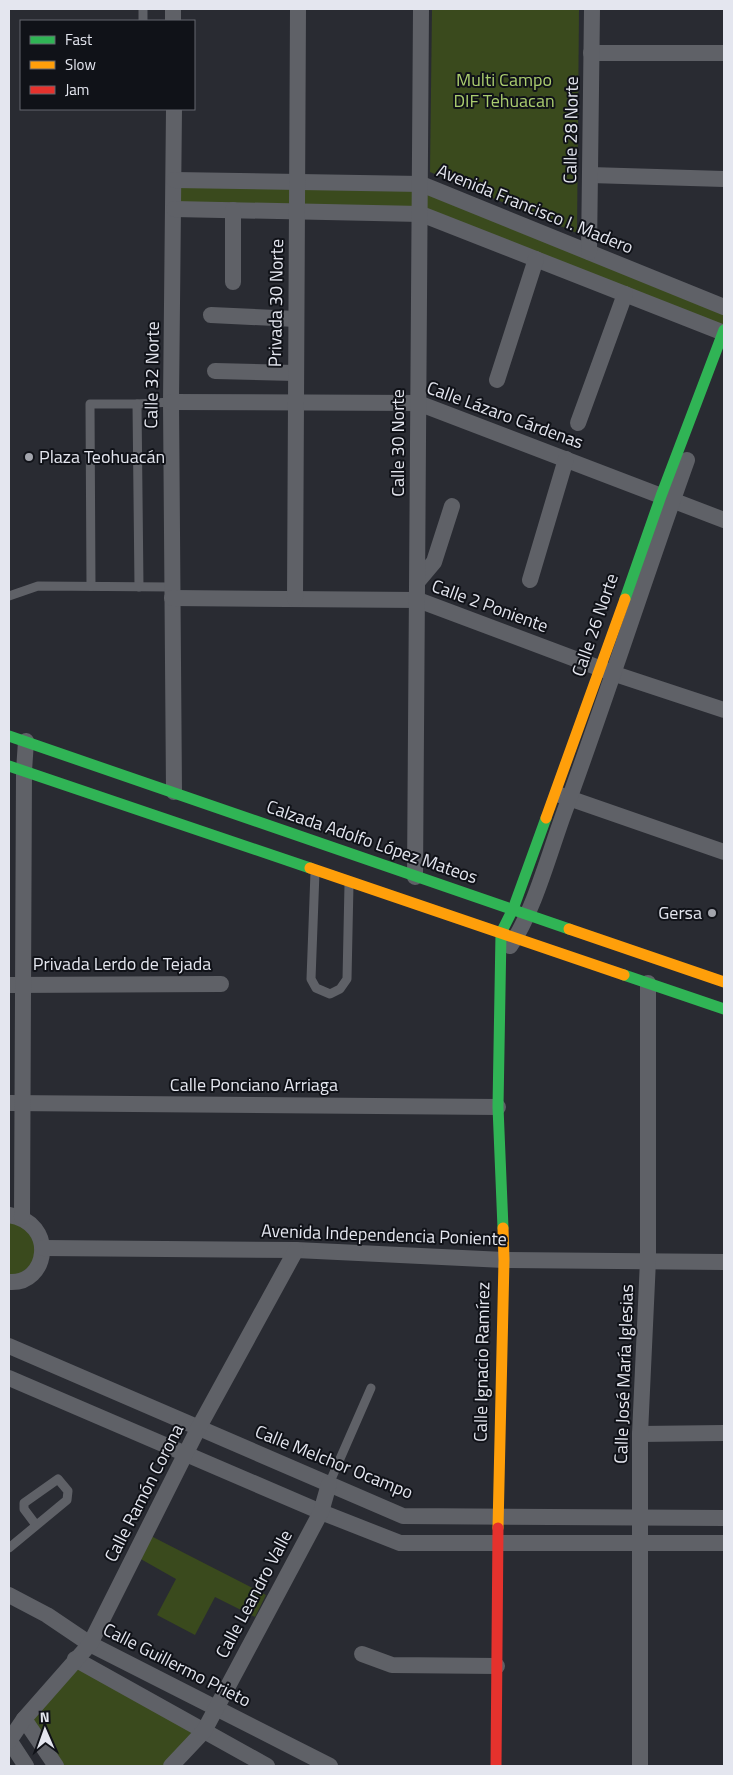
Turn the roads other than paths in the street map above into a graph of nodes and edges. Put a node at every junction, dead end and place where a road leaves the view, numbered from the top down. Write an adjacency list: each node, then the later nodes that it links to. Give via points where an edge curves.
1 (298, 9): 10 (street, Privada 30 Norte)
2 (421, 9): 11 (street, Calle 30 Norte)
3 (592, 9): 4 (street, Calle 28 Norte)
4 (591, 53): 5 (street); 7 (street, Calle 28 Norte)
5 (724, 53)
6 (174, 110): 9 (street, Calle 32 Norte)
7 (590, 175): 8 (street); 16 (street, Calle 28 Norte)
8 (724, 179)
9 (174, 180): 10 (street, Avenida Francisco I. Madero); 12 (street, Calle 32 Norte)
10 (297, 182): 11 (street, Avenida Francisco I. Madero); 14 (street, Privada 30 Norte)
11 (421, 184): 15 (street, Calle 30 Norte); 16 (street, Avenida Francisco I. Madero)
12 (174, 209): 13 (street); 28 (street, Calle 32 Norte)
13 (233, 210): 14 (street); 18 (street)
14 (298, 211): 15 (street); 22 (street, Privada 30 Norte)
15 (420, 214): 17 (street); 30 (street, Calle 30 Norte)
16 (589, 252): 20 (street, Avenida Francisco I. Madero)
17 (536, 259): 19 (street); 27 (street)
18 (233, 282)
19 (625, 294): 23 (street); 32 (street)
20 (724, 307)
21 (211, 315): 22 (street)
22 (296, 319): 26 (street, Privada 30 Norte)
23 (724, 332): 34 (main road, Calle 26 Norte)
24 (724, 356): 34 (street, Calle 26 Norte)
25 (215, 371): 26 (street)
26 (295, 373): 29 (street, Privada 30 Norte)
27 (497, 380)
28 (171, 402): 29 (street, Calle Lázaro Cárdenas); 31 (lane); 41 (street, Calle 32 Norte)
29 (295, 402): 30 (street, Calle Lázaro Cárdenas); 43 (street, Privada 30 Norte)
30 (418, 402): 33 (street, Calle Lázaro Cárdenas); 38 (street, Calle 30 Norte)
31 (137, 404): 39 (lane, via 90,404); 40 (lane)
32 (578, 424)
33 (566, 459): 34 (street, Calle Lázaro Cárdenas); 37 (street)
34 (667, 498): 36 (street, Calle Lázaro Cárdenas); 45 (street, Calle 26 Norte)
35 (452, 506): 38 (street, via 434,562)
36 (724, 520)
37 (530, 580)
38 (418, 581): 44 (street, Calle 30 Norte)
39 (91, 586): 40 (lane); 42 (lane, via 38,586)
40 (139, 587): 41 (lane)
41 (172, 592): 43 (street, Calle 2 Poniente); 50 (street, Calle 32 Norte)
42 (9, 596)
43 (295, 598): 44 (street, Calle 2 Poniente)
44 (418, 600): 45 (street, Calle 2 Poniente); 55 (street, Calle 30 Norte)
45 (608, 671): 46 (street, Calle 2 Poniente); 51 (street, Calle 26 Norte)
46 (724, 710)
47 (9, 736): 48 (main road, Calzada Adolfo López Mateos)
48 (26, 741): 49 (street); 50 (main road, Calzada Adolfo López Mateos)
49 (16, 768): 52 (street); 54 (main road)
50 (174, 792): 55 (main road, Calzada Adolfo López Mateos)
51 (562, 796): 53 (street); 57 (street, Calle 26 Norte)
52 (16, 842): 63 (street)
53 (724, 852)
54 (316, 870): 56 (main road); 56 (lane, via 311,979 316,988 330,994 340,989 347,979)
55 (415, 877): 57 (main road, Calzada Adolfo López Mateos)
56 (349, 881): 58 (main road)
57 (520, 911): 58 (street, Calle 26 Norte); 60 (main road, Calzada Adolfo López Mateos)
58 (508, 935): 59 (street, Calle Ignacio Ramírez); 61 (main road)
59 (500, 959): 66 (main road, Calle Ignacio Ramírez)
60 (724, 982)
61 (648, 983): 64 (main road); 71 (street, Calle José María Iglesias)
62 (221, 984): 63 (street, Privada Lerdo de Tejada)
63 (16, 985): 65 (street)
64 (724, 1009)
65 (15, 1103): 66 (street, Calle Ponciano Arriaga); 67 (street)
66 (498, 1107): 70 (main road, Calle Ignacio Ramírez)
67 (15, 1216): 68 (street, via 37,1229)
68 (43, 1248): 69 (street, Avenida Independencia Poniente); 73 (street, via 40,1264 28,1277)
69 (296, 1250): 70 (street, Avenida Independencia Poniente); 77 (street, Calle Ramón Corona)
70 (504, 1260): 71 (street, Avenida Independencia Poniente); 83 (main road, Calle Ignacio Ramírez)
71 (648, 1260): 72 (street, Avenida Independencia Poniente); 79 (street, Calle José María Iglesias)
72 (724, 1262)
73 (9, 1282)
74 (9, 1346): 77 (street, Calle Melchor Ocampo)
75 (9, 1378): 80 (street)
76 (371, 1388): 81 (lane)
77 (199, 1427): 80 (street, Calle Ramón Corona); 81 (street, Calle Melchor Ocampo)
78 (724, 1433): 79 (street)
79 (640, 1434): 84 (street, Calle José María Iglesias)
80 (186, 1454): 82 (street); 92 (street, Calle Ramón Corona)
81 (330, 1484): 82 (street, Calle Leandro Valle); 83 (street, Calle Melchor Ocampo, via 404,1516)
82 (321, 1512): 87 (street, via 400,1543); 96 (street, Calle Leandro Valle)
83 (498, 1518): 84 (street, Calle Melchor Ocampo); 87 (main road, Calle Ignacio Ramírez)
84 (640, 1518): 85 (street, Calle Melchor Ocampo); 88 (street, Calle José María Iglesias)
85 (724, 1518)
86 (36, 1525): 86 (lane, via 67,1500 68,1491 58,1479 24,1502 24,1509); 90 (lane)
87 (497, 1543): 88 (street); 95 (main road, Calle Ignacio Ramírez)
88 (640, 1543): 89 (street); 106 (street, Calle José María Iglesias)
89 (724, 1543)
90 (9, 1548)
91 (9, 1595): 92 (street, Calle Guillermo Prieto, via 47,1615)
92 (90, 1644): 94 (street, Calle Ramón Corona); 96 (street, Calle Guillermo Prieto)
93 (362, 1654): 95 (street, via 392,1665)
94 (75, 1659): 97 (street, Calle Ramón Corona); 98 (street)
95 (496, 1666): 105 (main road, Calle Ignacio Ramírez)
96 (217, 1707): 98 (street, Calle Leandro Valle); 104 (street, Calle Guillermo Prieto)
97 (24, 1719): 99 (street, Calle Ramón Corona); 101 (street)
98 (204, 1731): 102 (street, Calle Leandro Valle); 103 (street)
99 (9, 1741): 100 (street)
100 (26, 1766)
101 (56, 1766)
102 (171, 1766)
103 (267, 1766)
104 (330, 1766)
105 (496, 1766)
106 (640, 1766)

